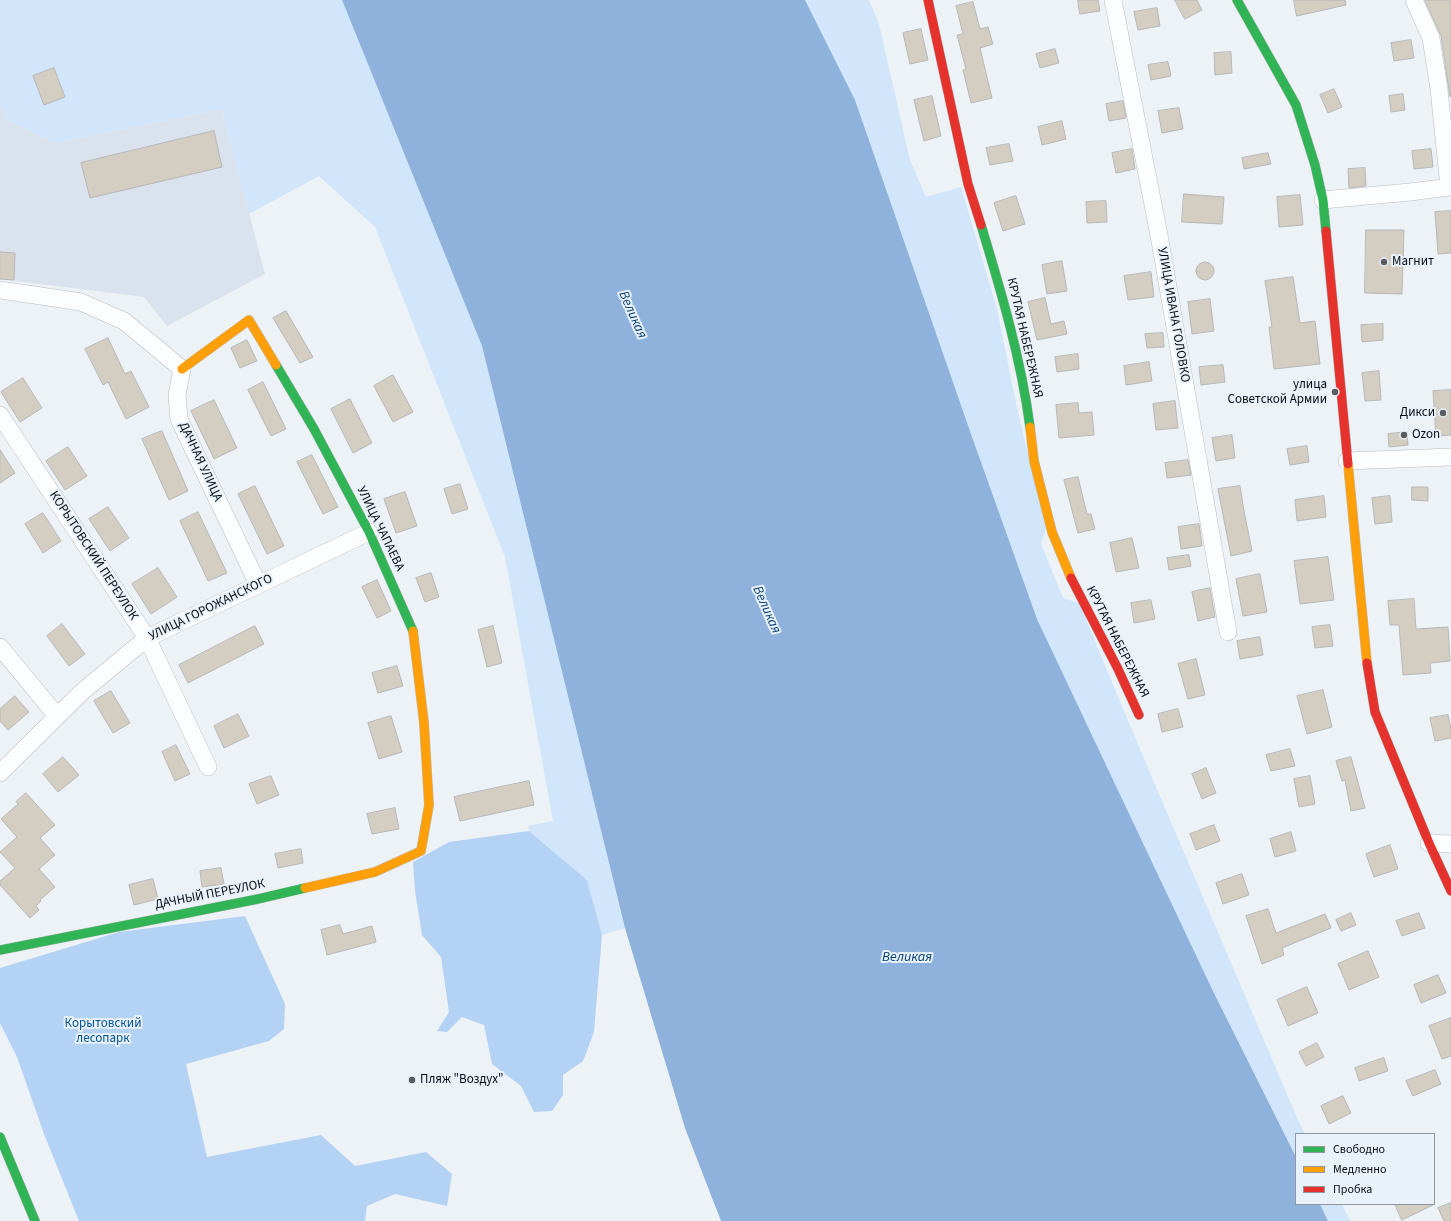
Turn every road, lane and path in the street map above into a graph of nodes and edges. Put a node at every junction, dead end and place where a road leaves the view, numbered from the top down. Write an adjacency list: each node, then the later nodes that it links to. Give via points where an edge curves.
1 (928, 0): 17 (street, КРУТАЯ НАБЕРЕЖНАЯ, via 968,184 1015,346 1026,396 1034,461 1052,532 1072,582)
2 (1113, 0): 14 (street, УЛИЦА ИВАНА ГОЛОВКО, via 1159,235)
3 (1237, 0): 6 (street, via 1296,105 1316,165)
4 (1414, 0): 5 (street, via 1431,38)
5 (1450, 187): 6 (street)
6 (1323, 200): 11 (street)
7 (0, 290): 8 (street, via 81,302 124,321)
8 (182, 369): 12 (street, УЛИЦА ЧАПАЕВА, via 249,320 314,429); 13 (street, ДАЧНАЯ УЛИЦА, via 178,395 179,419)
9 (0, 415): 15 (street, КОРЫТОВСКИЙ ПЕРЕУЛОК)
10 (1451, 457): 11 (street)
11 (1347, 461): 21 (street, via 1366,658 1375,712)
12 (369, 532): 13 (street, УЛИЦА ГОРОЖАНСКОГО); 23 (street, УЛИЦА ЧАПАЕВА, via 413,630 424,723 429,805)
13 (258, 584): 15 (street, УЛИЦА ГОРОЖАНСКОГО)
14 (1228, 632)
15 (147, 638): 18 (street, УЛИЦА ГОРОЖАНСКОГО); 19 (street, КОРЫТОВСКИЙ ПЕРЕУЛОК)
16 (0, 646): 18 (street)
17 (1139, 715)
18 (57, 716): 20 (street, УЛИЦА ГОРОЖАНСКОГО)
19 (208, 767)
20 (0, 773)
21 (1429, 843): 22 (street); 24 (street)
22 (1451, 844)
23 (421, 851): 25 (street, ДАЧНЫЙ ПЕРЕУЛОК, via 375,872 258,899)
24 (1451, 891)
25 (0, 950)
26 (0, 1137): 27 (street)
27 (36, 1221)

